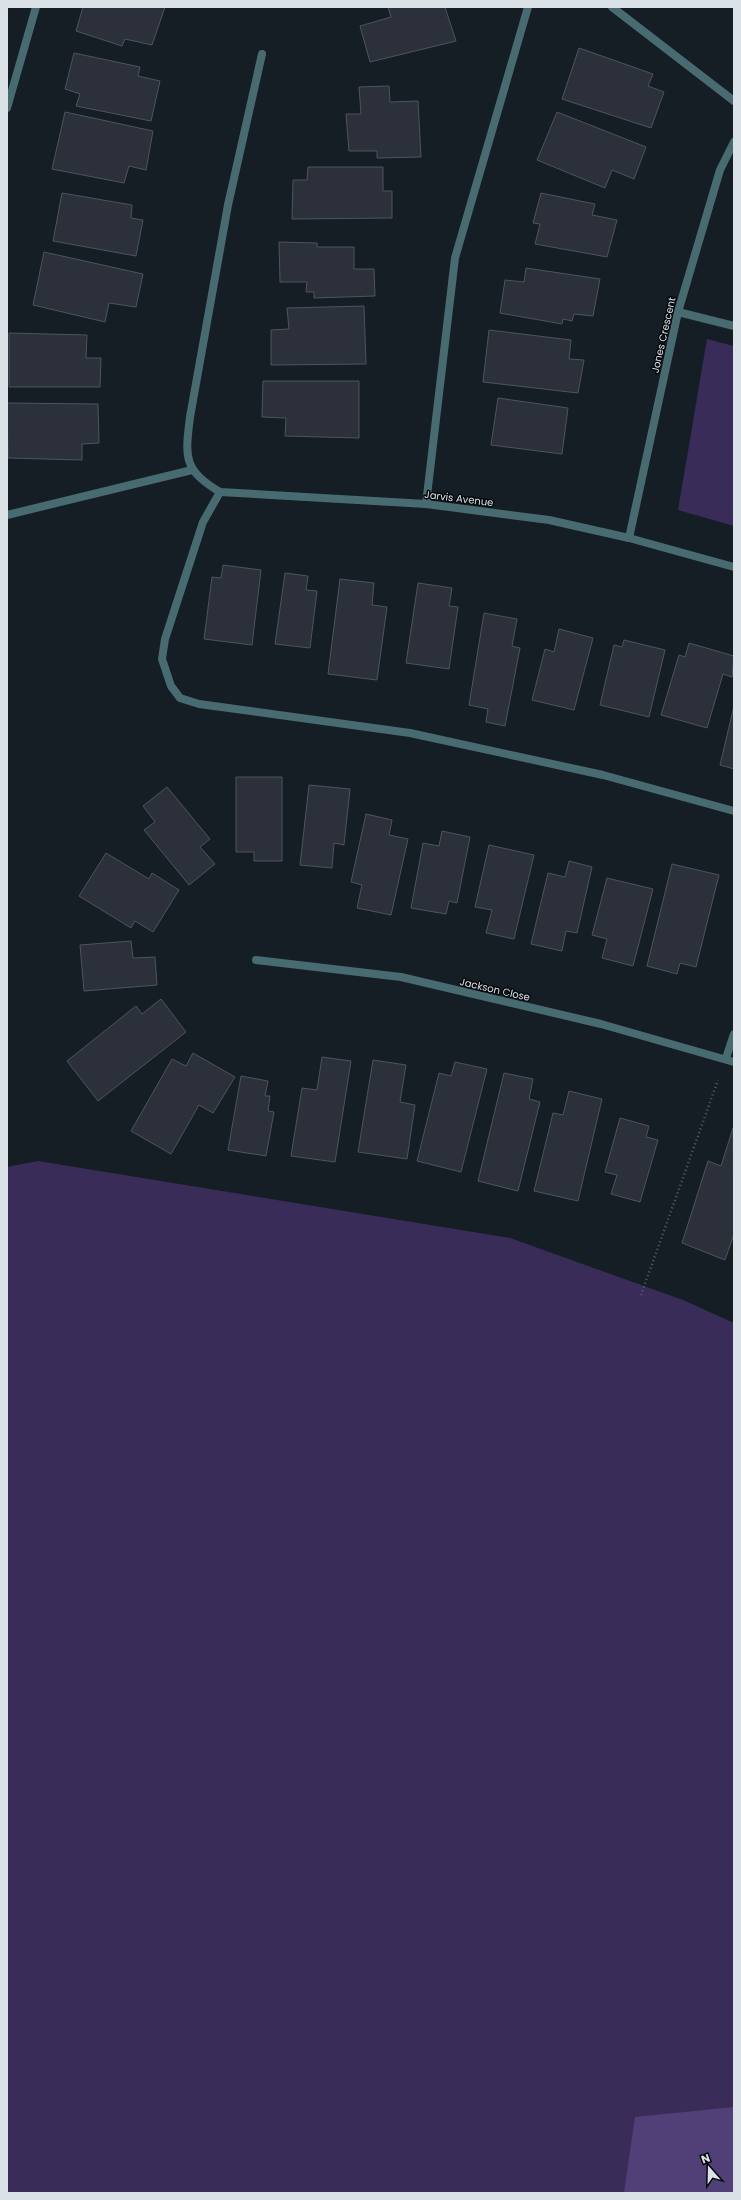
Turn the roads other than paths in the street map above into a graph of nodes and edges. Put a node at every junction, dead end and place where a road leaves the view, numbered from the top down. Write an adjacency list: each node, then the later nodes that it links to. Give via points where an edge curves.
1 (36, 7): 6 (street)
2 (528, 7): 12 (street, via 455,258)
3 (612, 7): 5 (street)
4 (262, 54): 10 (street, Jarvis Avenue, via 228,206 190,417 187,440 188,462)
5 (734, 101)
6 (7, 108)
7 (734, 142): 8 (street, Jones Crescent, via 720,170)
8 (678, 312): 9 (street); 14 (street, Jones Crescent)
9 (734, 326)
10 (192, 470): 11 (street, Jarvis Avenue, via 204,482); 13 (street)
11 (220, 492): 12 (street, Jarvis Avenue); 16 (street, via 203,522 165,638 162,659 164,671 180,698 199,704 410,733 603,775)
12 (426, 504): 14 (street, Jarvis Avenue, via 549,520)
13 (7, 516)
14 (629, 538): 15 (street, Jarvis Avenue)
15 (734, 567)
16 (734, 811)
17 (256, 960): 19 (street, Jackson Close, via 401,977 601,1024)
18 (734, 1034): 19 (street)
19 (726, 1058): 20 (street, Jackson Close)
20 (734, 1062)

